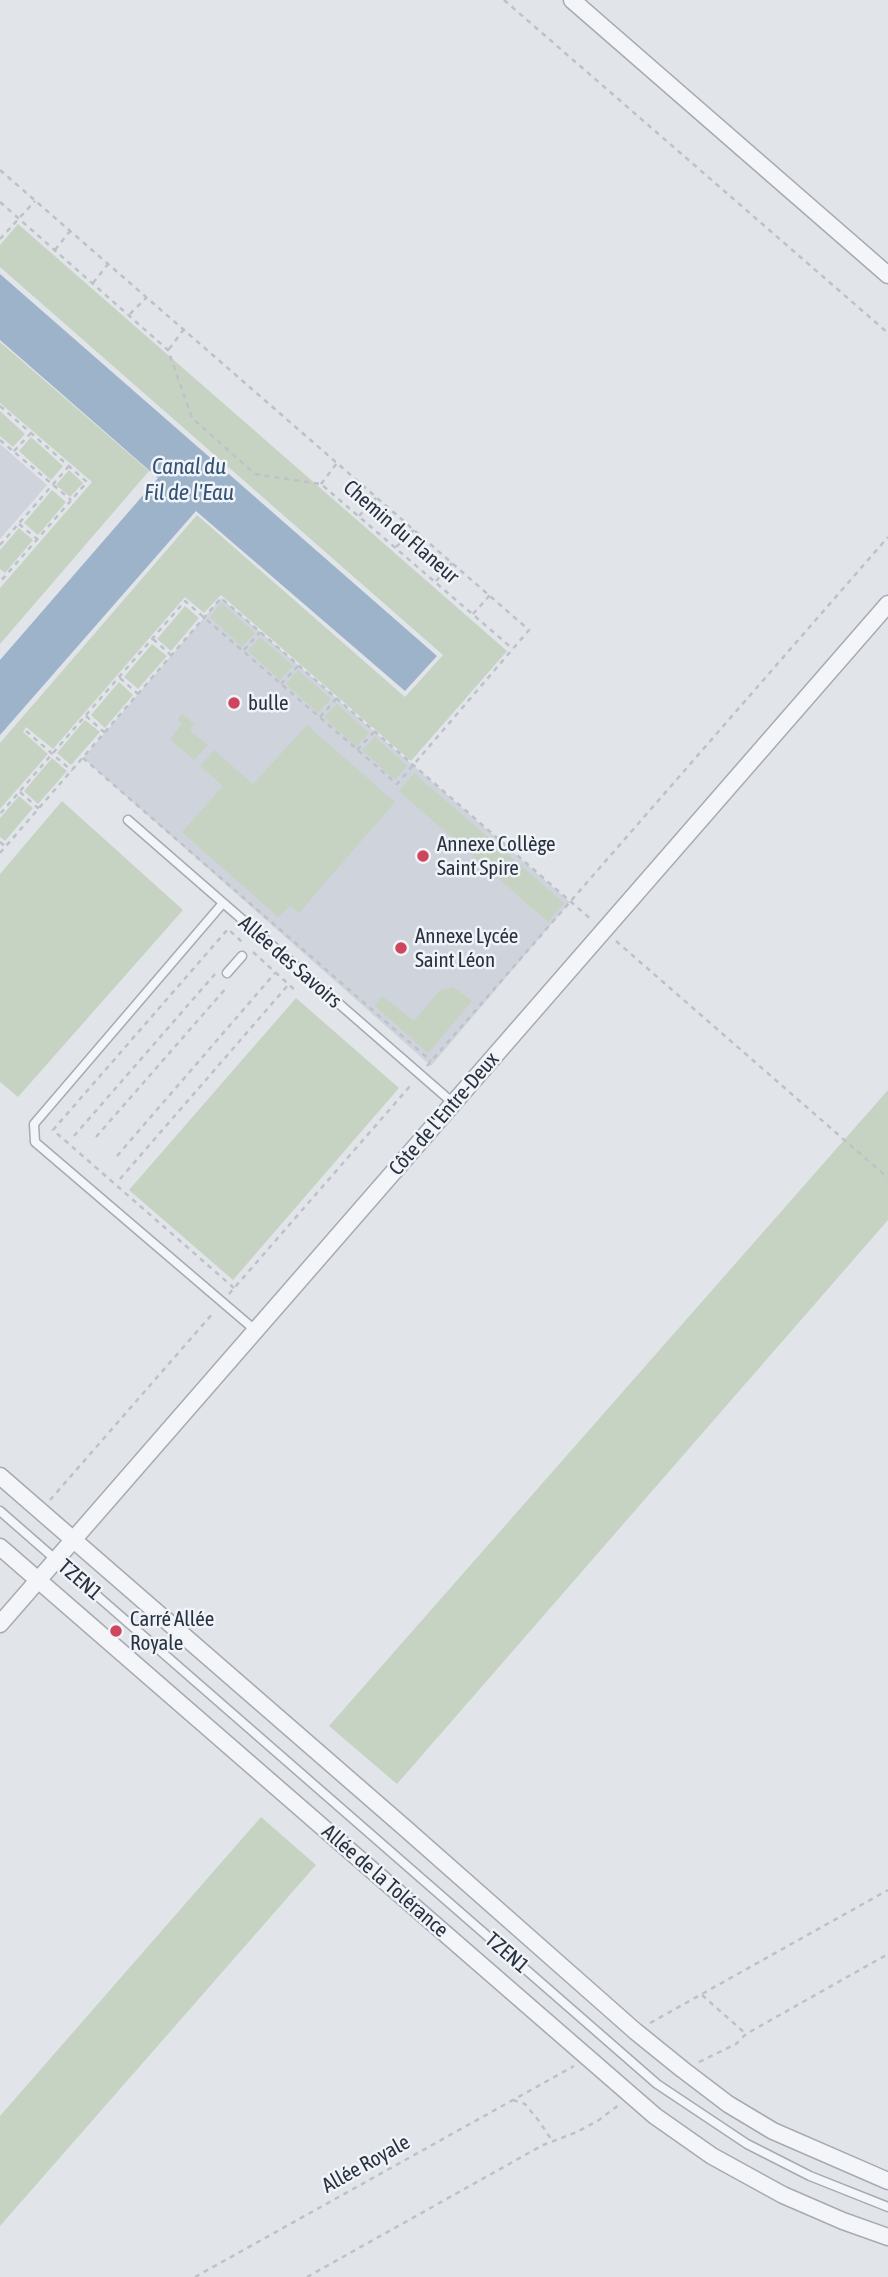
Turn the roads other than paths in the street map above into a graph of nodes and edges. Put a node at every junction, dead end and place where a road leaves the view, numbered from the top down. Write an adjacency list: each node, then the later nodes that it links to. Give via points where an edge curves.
1 (572, 0): 2 (street)
2 (888, 275)
3 (888, 604): 8 (street, Côte de l'Entre-Deux)
4 (128, 820): 5 (lane, Allée des Savoirs)
5 (223, 903): 8 (lane, Allée des Savoirs); 9 (lane, via 34,1124 36,1142)
6 (240, 952): 7 (lane)
7 (227, 973)
8 (453, 1103): 9 (street, Côte de l'Entre-Deux)
9 (255, 1331): 12 (street, Côte de l'Entre-Deux)
10 (0, 1476): 12 (street)
11 (0, 1511): 14 (lane, TZEN1)
12 (73, 1541): 14 (street, Côte de l'Entre-Deux); 17 (street, via 635,2031 728,2104 773,2131)
13 (0, 1547): 15 (street, Allée de la Tolérance)
14 (57, 1560): 15 (street, Côte de l'Entre-Deux); 18 (lane, TZEN1, via 657,2084 747,2144 810,2176)
15 (38, 1581): 16 (street, Côte de l'Entre-Deux); 19 (street, Allée de la Tolérance, via 655,2116 712,2156 783,2195)
16 (0, 1624)
17 (888, 2181)
18 (888, 2207)
19 (888, 2237)

